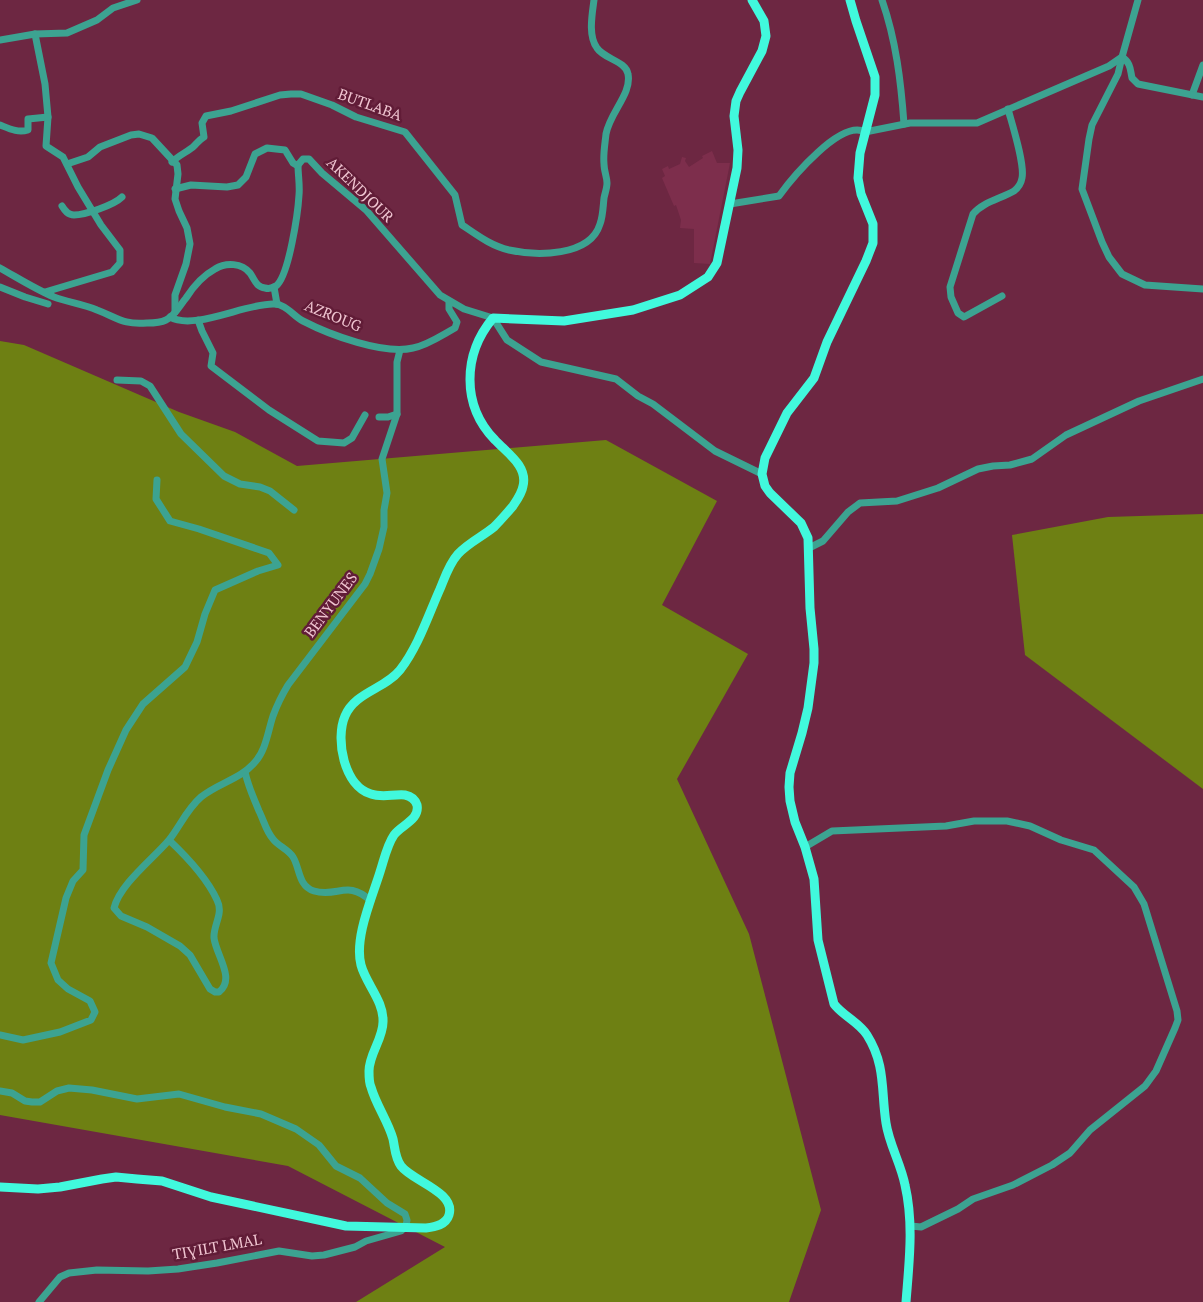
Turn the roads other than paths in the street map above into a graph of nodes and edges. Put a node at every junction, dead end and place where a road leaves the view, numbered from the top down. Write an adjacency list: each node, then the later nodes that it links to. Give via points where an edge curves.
1 (137, 0): 7 (street, via 113,8 97,20 67,33)
2 (594, 0): 18 (street, BUTLABA, via 591,33 596,48 623,65 628,73 626,94 608,124 603,162 607,184 601,223 595,235 574,248 532,253 490,243 462,225 455,195 405,132 356,117 301,94 280,95 206,116 202,123 204,137)
3 (752, 0): 23 (main road, via 764,21 766,36 762,52 736,101 737,159)
4 (850, 0): 17 (main road, via 875,76 875,95)
5 (882, 0): 15 (street, via 901,79)
6 (1138, 0): 9 (street)
7 (35, 34): 8 (street); 14 (street)
8 (0, 40)
9 (1122, 57): 11 (street, via 1131,66 1133,81); 13 (street, via 1109,66); 29 (street, via 1118,74 1092,125 1082,189 1109,257 1122,274 1145,285)
10 (1203, 65): 11 (street)
11 (1192, 95): 12 (street)
12 (1203, 97)
13 (1008, 109): 15 (street, via 977,123); 31 (street, via 1023,176 1016,190 982,206 973,214 950,292 958,313 964,316)
14 (48, 117): 16 (street, via 28,119 28,130 23,132); 19 (street, via 46,146 63,157)
15 (904, 124): 17 (street)
16 (0, 125)
17 (865, 132): 23 (street, via 859,129 839,135 808,162 779,196); 44 (main road, via 858,178 873,224 872,249 827,342 814,378 787,413 765,458)
18 (172, 162): 19 (street, via 152,138 139,134 100,146 88,157); 21 (street, via 178,169)
19 (67, 164): 25 (street)
20 (298, 166): 21 (street, via 285,150 267,148 255,154 246,177 238,185); 28 (street, via 295,229 283,274); 32 (street, AKENDJOUR, via 303,160 310,160 366,210 433,288)
21 (175, 188): 35 (street, via 176,205 187,228 190,244 175,295)
22 (122, 197): 25 (street, via 108,207)
23 (730, 204): 36 (main road, via 714,270 680,294 633,310 589,318 548,321)
24 (62, 206): 25 (street, via 74,215)
25 (92, 210): 30 (street, via 120,250 120,263 112,272)
26 (0, 268): 30 (street)
27 (0, 287): 33 (street)
28 (274, 287): 34 (street); 35 (street, via 260,287 250,273 239,266 221,266 198,284)
29 (1203, 289)
30 (45, 292): 35 (street, via 130,324 156,323)
31 (1002, 296)
32 (449, 301): 36 (street, AKENDJOUR); 38 (street, AZROUG, via 448,309 457,322 455,328 419,347)
33 (48, 304)
34 (276, 304): 37 (street); 38 (street, AZROUG, via 284,306 304,322 327,331 378,348)
35 (173, 314): 37 (street, via 183,322)
36 (493, 318): 44 (street, via 507,340 541,362 616,379 715,451); 51 (main road, via 474,351 471,395 482,424 517,462 524,480 523,489 493,527 458,553 402,668 384,684 357,700 347,710 341,728 345,764 357,786 369,794 408,796 416,803 416,813 399,829 390,844)
37 (198, 320): 42 (street, via 214,356 211,366 269,410 318,441 344,443 352,438)
38 (400, 350): 41 (street, BENYUNES)
39 (1203, 379): 47 (street, via 1139,401 1066,435 1032,459 978,469 938,488 897,501 860,503 848,512 823,542)
40 (117, 380): 46 (street, via 141,381 150,386 177,430 224,476 240,484 260,486)
41 (397, 414): 43 (street); 48 (street, BENYUNES, via 382,459 387,499 382,538 370,574 288,685 273,716 263,750)
42 (365, 415)
43 (379, 417)
44 (762, 474): 47 (main road, via 770,493 801,523)
45 (157, 480): 52 (street, via 156,499 170,521 270,554 278,565 215,590 185,667 143,704 126,730 108,770 84,835 83,870 73,881 66,898 51,963 58,980 90,1001 95,1012 91,1020 60,1032 23,1040)
46 (294, 510)
47 (809, 548): 50 (main road, via 814,663 808,708 790,772 789,787 795,822)
48 (245, 772): 49 (street, BENYUNES, via 201,797 190,807); 51 (street, via 267,830 292,856 306,886 319,892 354,890)
49 (169, 840): 49 (street, BENYUNES, via 137,872 114,908 121,916 180,946 190,955 210,989 219,992 226,978 214,938 220,915 218,902 192,863)
50 (805, 846): 56 (main road, via 814,879 818,940 830,991 839,1010 867,1035 881,1067 886,1122 905,1183); 56 (street, via 832,831 1007,821 1030,826 1094,850 1134,887 1144,904 1177,1011 1175,1028 1156,1071 1145,1086 1090,1130 1070,1153 1052,1166 1013,1185 973,1199 921,1227)
51 (371, 902): 55 (main road, via 359,950 361,964 383,1021 368,1068 370,1087 387,1122 403,1169 444,1197 450,1208 450,1214 441,1224 426,1228)
52 (0, 1035)
53 (0, 1090): 55 (street, via 32,1102 40,1102 56,1091 69,1088 137,1099 179,1094 270,1117 319,1145 336,1166 360,1178 405,1214)
54 (0, 1187): 55 (main road, via 60,1188 116,1177 162,1181 211,1197 337,1225)
55 (406, 1226): 57 (street, TIƔILT LMAL, via 401,1231 324,1255 279,1251 178,1268 69,1273 60,1277)
56 (911, 1226): 58 (main road)
57 (39, 1302)
58 (906, 1302)

